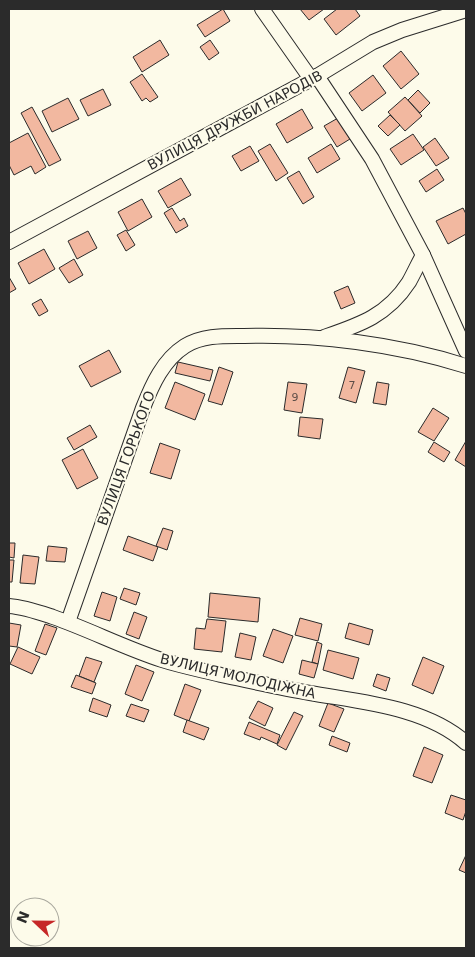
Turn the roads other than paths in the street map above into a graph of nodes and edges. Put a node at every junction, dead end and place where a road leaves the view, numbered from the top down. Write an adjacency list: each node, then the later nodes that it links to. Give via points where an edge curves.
1 (262, 9): 3 (street)
2 (466, 10): 3 (street, ВУЛИЦЯ ДРУЖБИ НАРОДІВ, via 374,42)
3 (314, 77): 4 (street, ВУЛИЦЯ ДРУЖБИ НАРОДІВ); 5 (street, via 372,158)
4 (9, 242)
5 (423, 254): 6 (street, via 409,281 387,307 373,318); 7 (street)
6 (320, 338): 8 (street, ВУЛИЦЯ ГОРЬКОГО, via 409,351); 10 (street, ВУЛИЦЯ ГОРЬКОГО, via 258,335 209,338 193,342 170,359 143,408)
7 (466, 351)
8 (466, 366)
9 (9, 606): 10 (street, ВУЛИЦЯ МОЛОДІЖНА)
10 (68, 622): 11 (street, ВУЛИЦЯ МОЛОДІЖНА, via 182,666 268,686 391,707 447,729)
11 (466, 743)

